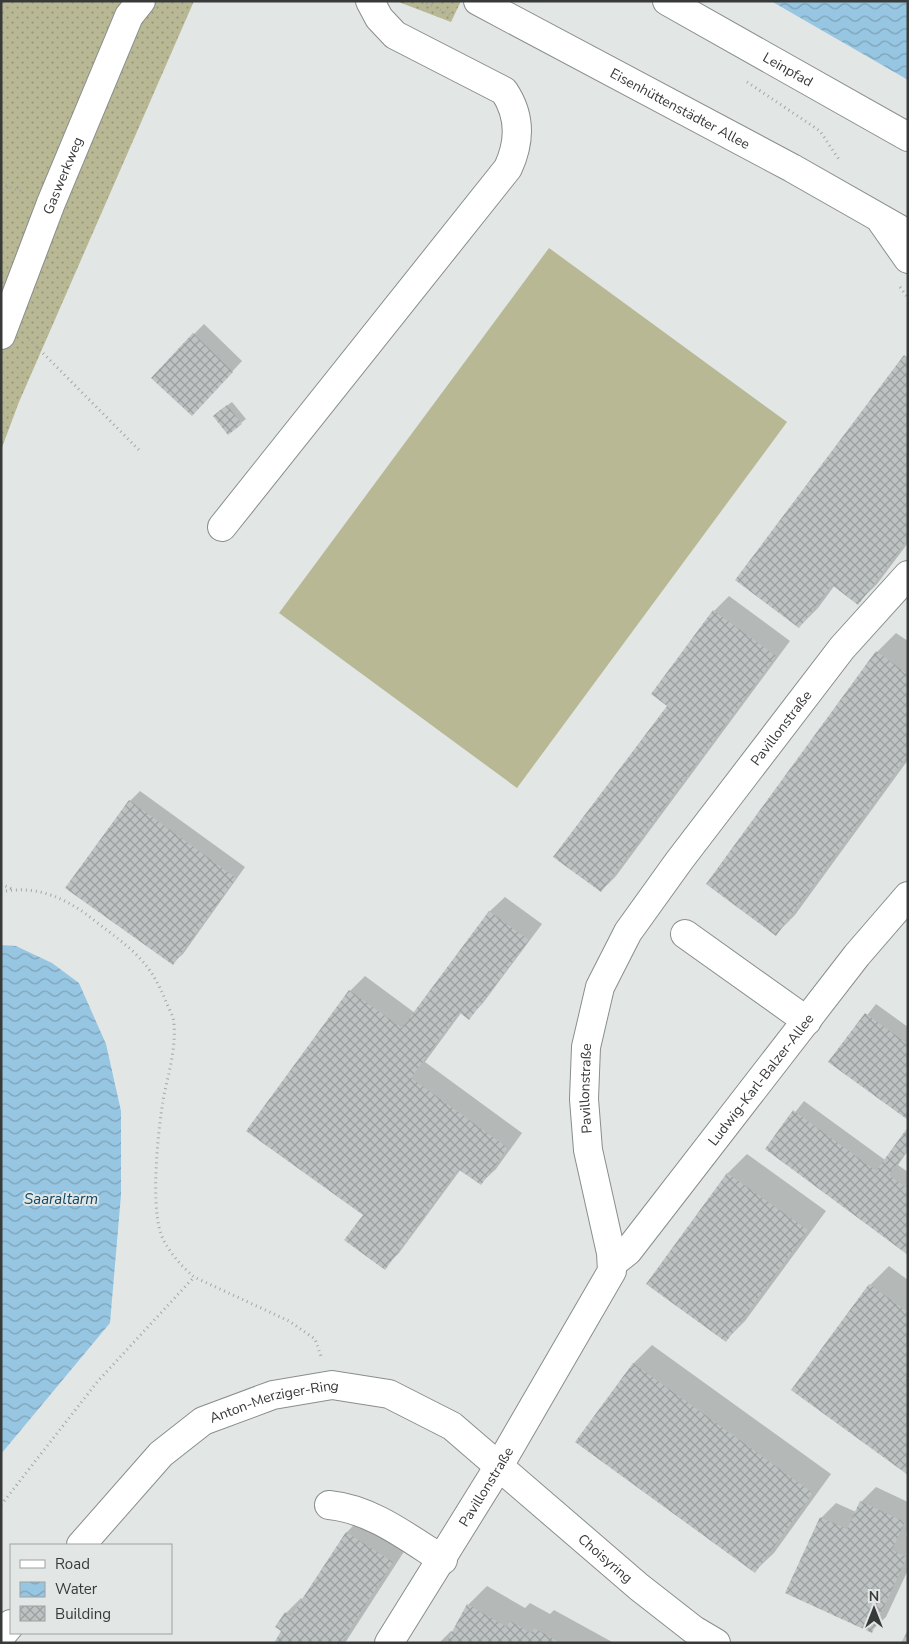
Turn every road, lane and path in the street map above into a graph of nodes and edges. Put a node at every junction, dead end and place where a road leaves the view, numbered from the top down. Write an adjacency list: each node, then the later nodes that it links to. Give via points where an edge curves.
1 (370, 1): 13 (street, via 379,18 395,35 504,91 518,126 518,142 502,176)
2 (478, 1): 8 (street, Eisenhüttenstädter Allee, via 792,168)
3 (667, 1): 6 (street, Leinpfad)
4 (133, 6): 11 (street, Gaswerkweg, via 51,203)
5 (739, 76): 7 (path, via 820,131)
6 (908, 138)
7 (844, 166)
8 (880, 219): 9 (street, Eisenhüttenstädter Allee); 10 (street, Eisenhüttenstädter Allee)
9 (908, 234)
10 (908, 259)
11 (5, 326): 12 (path)
12 (141, 452)
13 (222, 527)
14 (905, 584): 21 (street, Pavillonstraße, via 842,648 679,861 628,932 600,987 586,1047 584,1099 588,1150)
15 (1, 884): 16 (path)
16 (12, 889): 17 (path); 22 (path, via 29,889 60,897 82,910 152,969 174,1022 172,1056 161,1114 156,1205 161,1233 183,1268)
17 (1, 892)
18 (908, 896): 20 (street, Ludwig-Karl-Balzer-Allee, via 857,955)
19 (685, 934): 20 (street)
20 (807, 1021): 21 (street, Ludwig-Karl-Balzer-Allee, via 628,1251)
21 (613, 1263): 24 (street, Pavillonstraße, via 612,1270)
22 (194, 1277): 23 (path, via 289,1321 315,1339); 25 (path, via 98,1380)
23 (332, 1385): 24 (street, Anton-Merziger-Ring, via 389,1394 452,1426); 27 (street, Anton-Merziger-Ring, via 273,1394 203,1421 161,1454)
24 (499, 1466): 28 (street, Pavillonstraße); 32 (street, Choisyring, via 639,1587)
25 (1, 1505)
26 (329, 1505): 28 (street, via 350,1506)
27 (82, 1544)
28 (443, 1560): 31 (street, Pavillonstraße)
29 (10, 1625): 30 (street)
30 (1, 1636)
31 (389, 1643)
32 (716, 1643)

